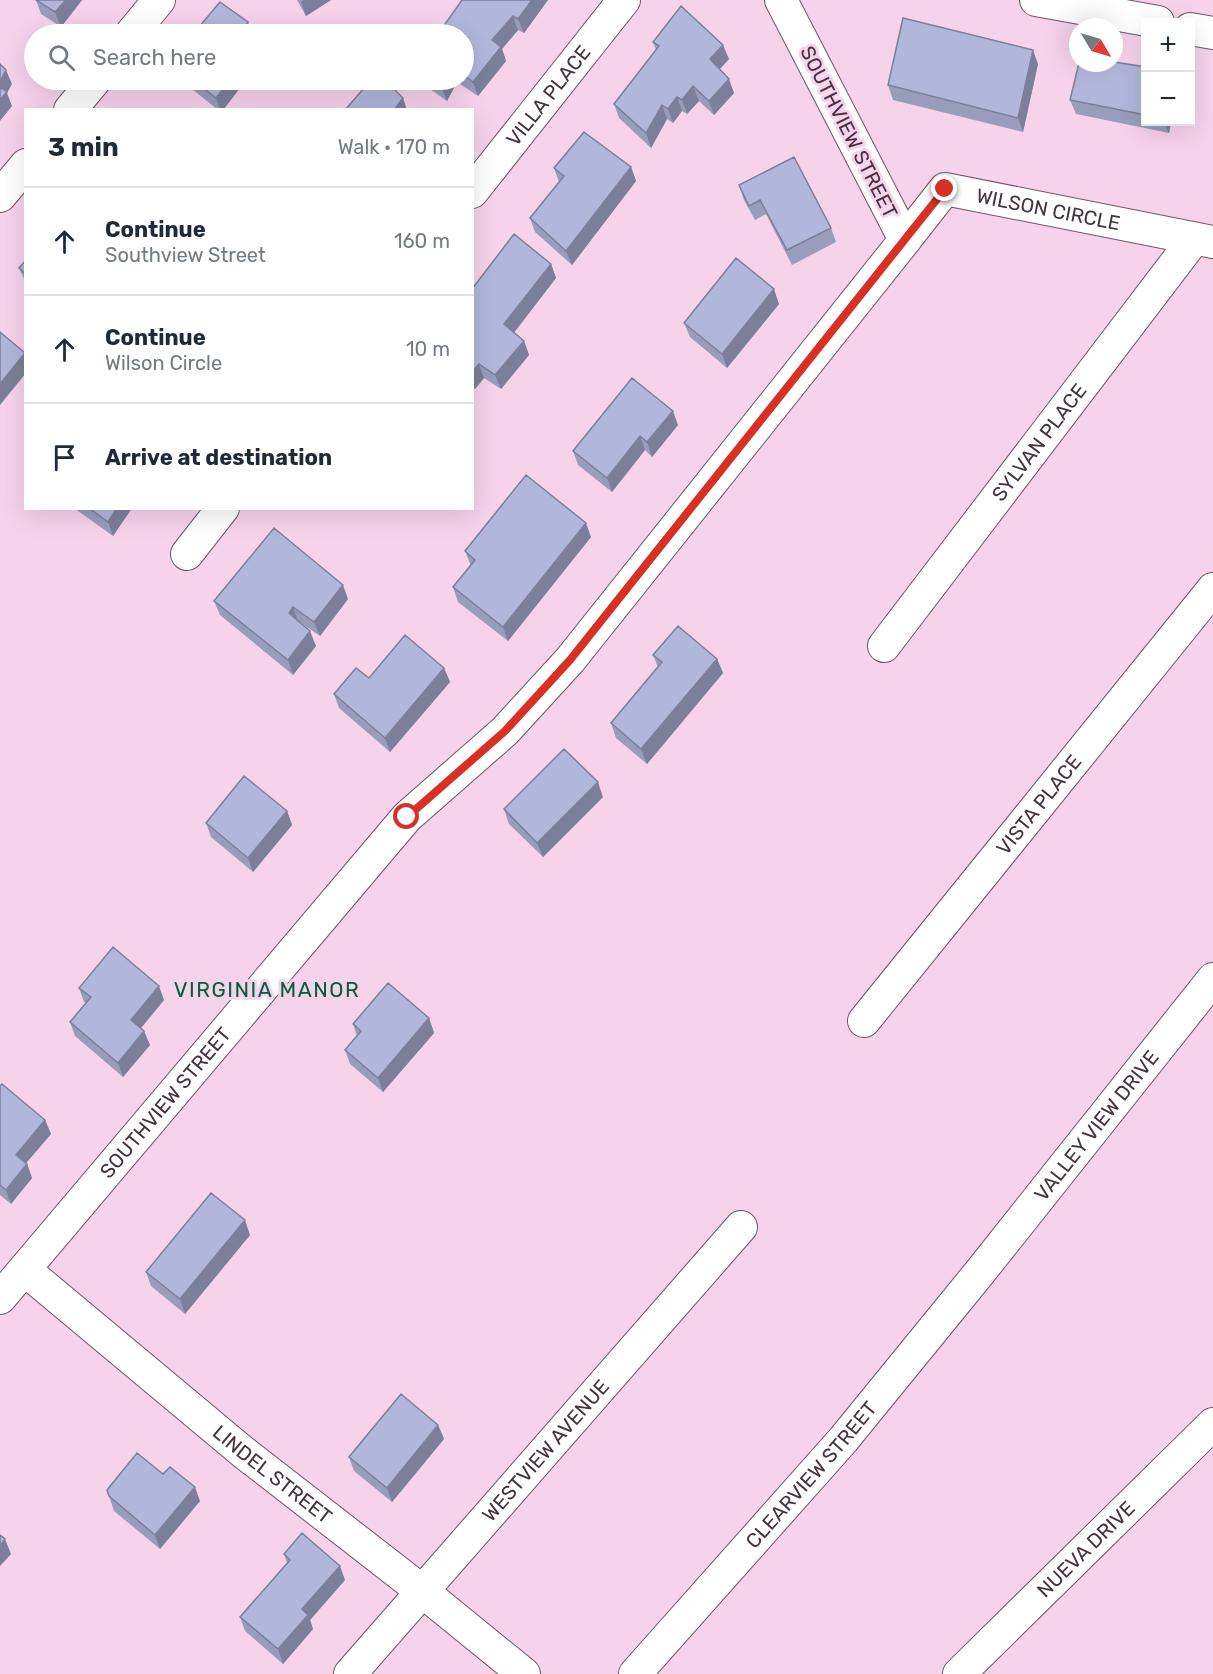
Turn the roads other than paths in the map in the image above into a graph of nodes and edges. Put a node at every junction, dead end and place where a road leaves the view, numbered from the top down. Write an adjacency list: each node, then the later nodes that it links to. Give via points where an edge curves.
1 (159, 0): 6 (street)
2 (624, 0): 12 (street, VILLA PLACE)
3 (781, 0): 14 (street, SOUTHVIEW STREET)
4 (1036, 0): 5 (street)
5 (1141, 19)
6 (139, 24)
7 (1195, 29): 8 (street)
8 (1213, 33)
9 (87, 90): 10 (street)
10 (72, 108)
11 (24, 167): 13 (street)
12 (474, 189)
13 (0, 196)
14 (905, 240): 15 (street, WILSON CIRCLE, via 945,189); 23 (street, SOUTHVIEW STREET, via 570,660 505,731 407,817)
15 (1204, 240): 19 (street, SYLVAN PLACE)
16 (221, 510): 17 (street)
17 (187, 554)
18 (1213, 589): 21 (street, VISTA PLACE)
19 (884, 646)
20 (1213, 980): 24 (street, VALLEY VIEW DRIVE)
21 (864, 1022)
22 (741, 1227): 27 (street, WESTVIEW AVENUE)
23 (25, 1270): 25 (street, SOUTHVIEW STREET); 27 (street, LINDEL STREET, via 243,1452)
24 (980, 1272): 30 (street, CLEARVIEW STREET, via 843,1440)
25 (0, 1298)
26 (1213, 1424): 31 (street, NUEVA DRIVE)
27 (422, 1591): 28 (street, WESTVIEW AVENUE); 29 (street, LINDEL STREET)
28 (350, 1674)
29 (524, 1674)
30 (635, 1674)
31 (959, 1674)

